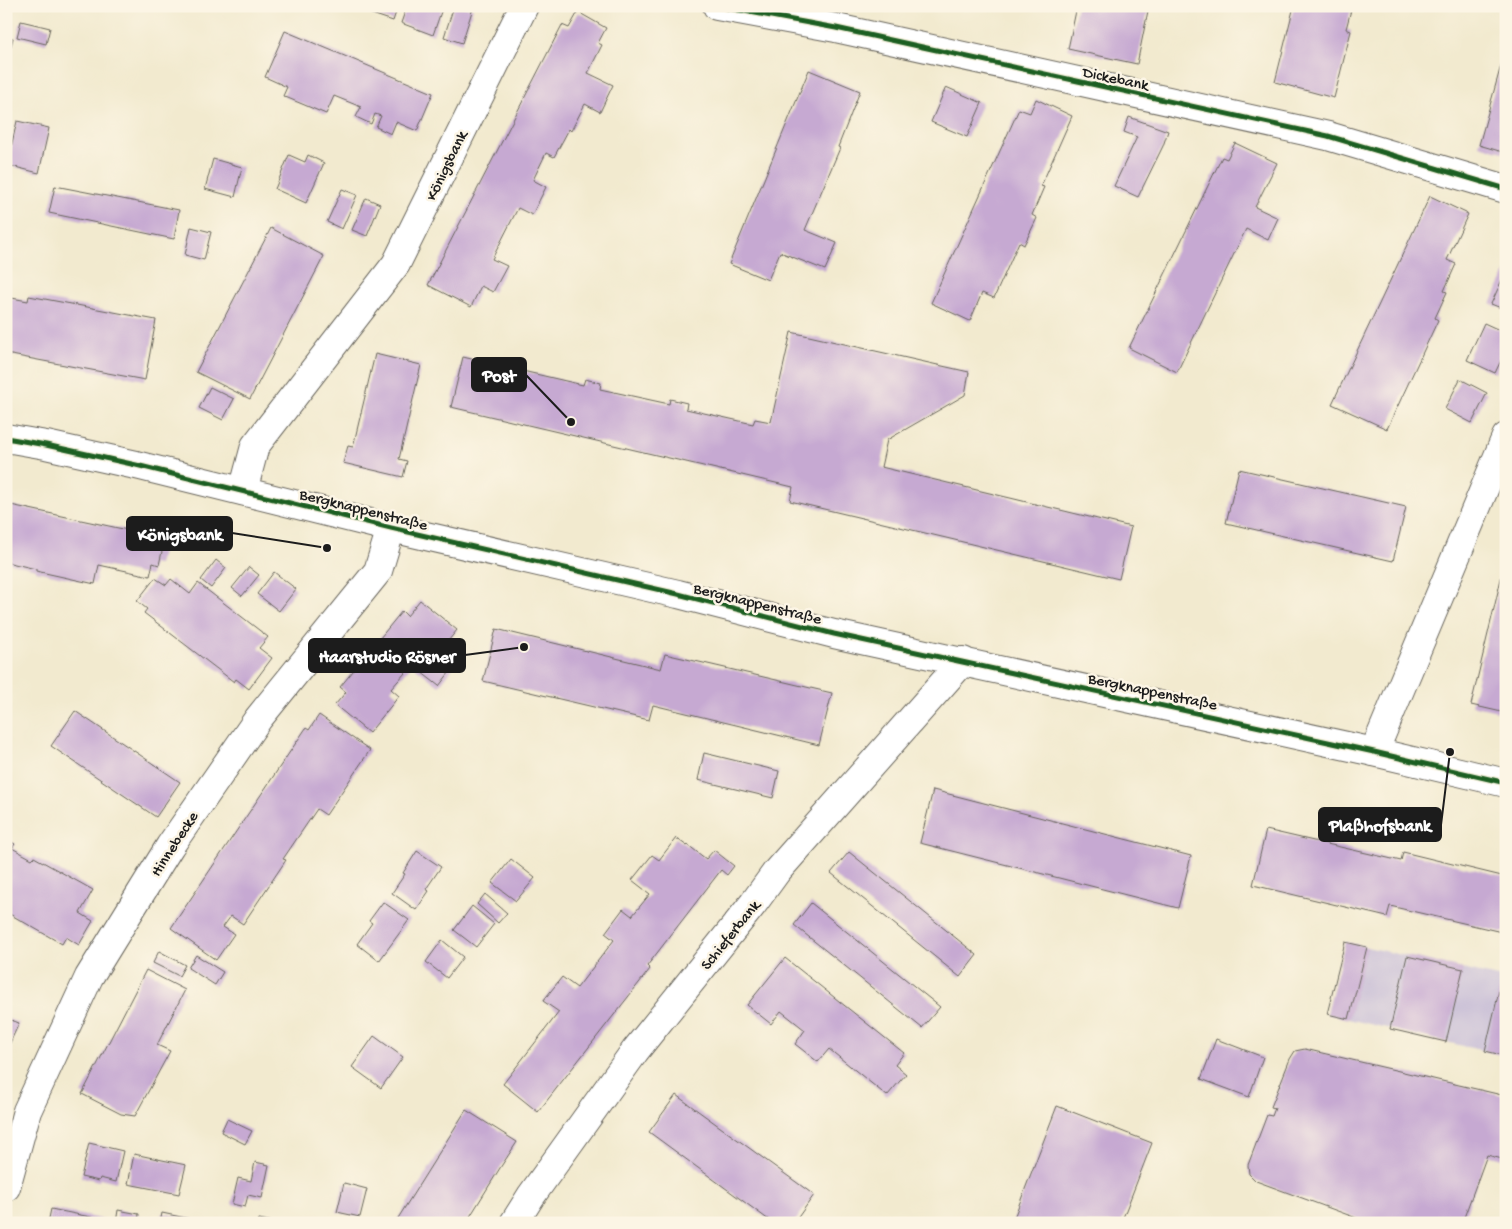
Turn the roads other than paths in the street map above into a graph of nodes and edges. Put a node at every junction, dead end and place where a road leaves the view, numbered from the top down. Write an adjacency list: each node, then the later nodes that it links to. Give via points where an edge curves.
1 (524, 6): 6 (street, Königsbank, via 396,264 255,446)
2 (717, 6): 3 (street, Dickebank, via 836,28 1328,136)
3 (1506, 189)
4 (6, 438): 6 (street, Bergknappenstraße)
5 (1506, 438): 9 (street)
6 (243, 491): 7 (street, Bergknappenstraße)
7 (391, 528): 8 (street, Bergknappenstraße, via 678,594 834,634); 11 (street, Hinnebecke, via 378,571 258,719 170,846 89,977 27,1111)
8 (963, 661): 9 (street, Bergknappenstraße); 12 (street, Schieferbank, via 777,871 635,1051)
9 (1374, 752): 10 (street, Bergknappenstraße)
10 (1506, 783)
11 (6, 1187)
12 (514, 1223)

